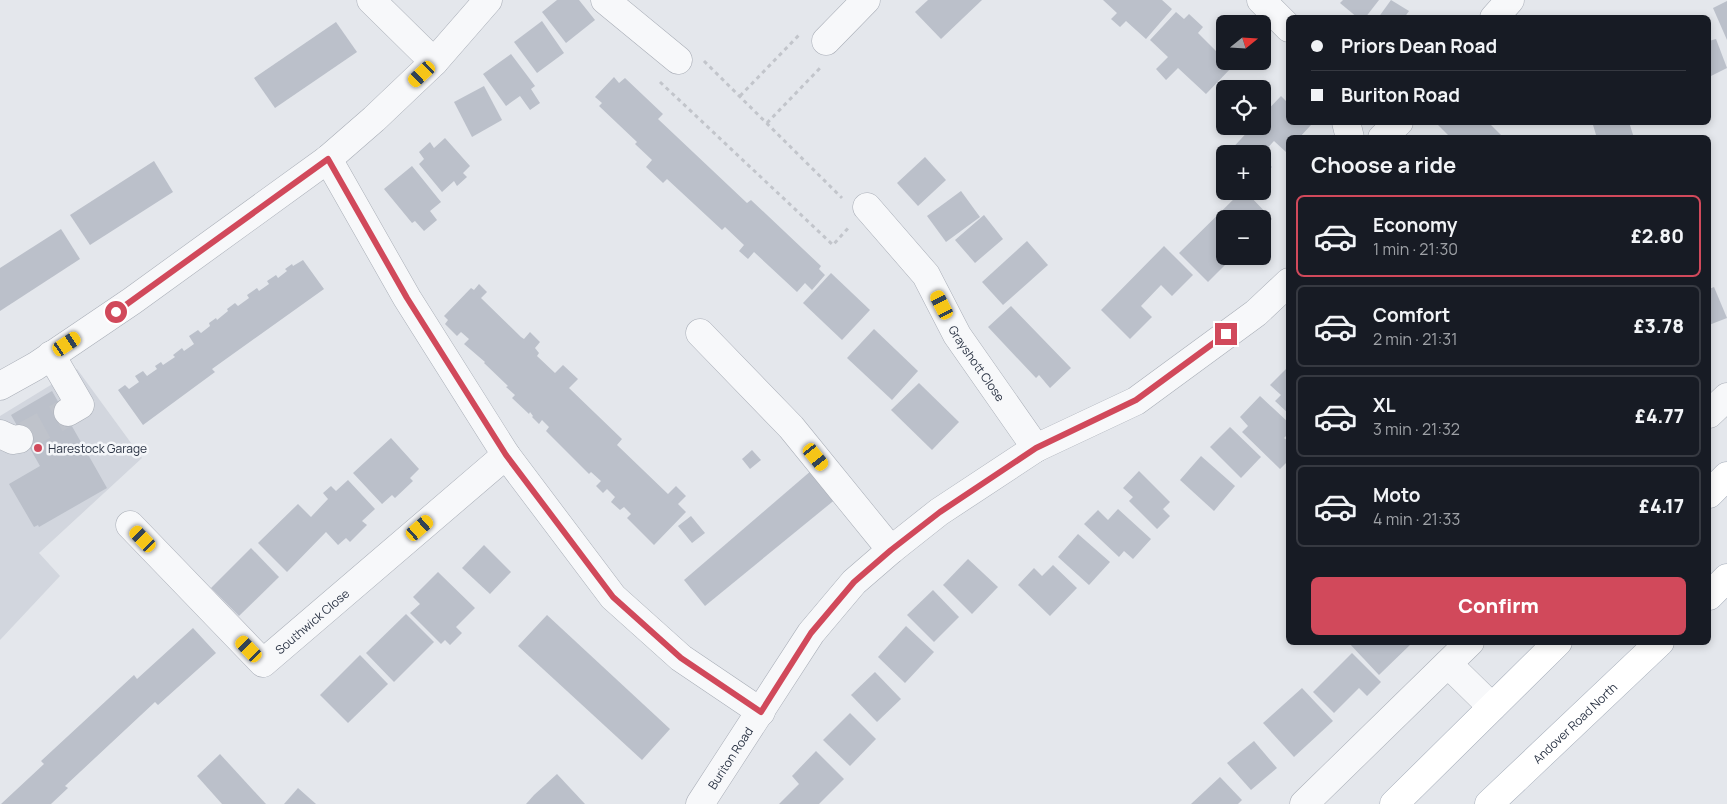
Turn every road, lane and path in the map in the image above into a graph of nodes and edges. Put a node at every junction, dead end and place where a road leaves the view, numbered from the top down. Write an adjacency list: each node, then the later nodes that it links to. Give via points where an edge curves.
1 (371, 0): 11 (street)
2 (488, 0): 11 (street)
3 (605, 0): 10 (street)
4 (866, 0): 9 (street)
5 (1261, 0): 8 (street)
6 (1510, 0): 7 (street)
7 (1497, 15)
8 (1286, 25)
9 (826, 41): 12 (path, via 807,27); 13 (path, via 835,52)
10 (678, 60): 12 (path, via 697,54); 17 (path, via 659,82 833,244)
11 (434, 62): 16 (street)
12 (740, 96): 13 (path)
13 (767, 123): 17 (path)
14 (1396, 125): 15 (street)
15 (1385, 135)
16 (328, 159): 20 (street, via 140,296); 26 (street, via 407,298)
17 (863, 211): 25 (street, Grayshott Close, via 926,275 957,335)
18 (1286, 285): 25 (street, Buriton Road, via 1256,312 1136,400)
19 (700, 333): 30 (street, via 791,426)
20 (51, 355): 21 (street); 23 (street, via 80,405)
21 (0, 386)
22 (1727, 397): 24 (street)
23 (68, 412)
24 (1711, 412)
25 (1036, 448): 30 (street, Buriton Road, via 940,512)
26 (506, 455): 29 (street, Southwick Close, via 262,663); 38 (street, via 613,597 681,658)
27 (1727, 476): 28 (main road)
28 (1711, 492)
29 (130, 525)
30 (891, 550): 38 (street, Buriton Road, via 854,582 811,633)
31 (1727, 578): 32 (main road)
32 (1711, 594)
33 (1467, 645): 36 (street)
34 (1555, 645): 37 (main road)
35 (1657, 645): 42 (main road, Andover Road North)
36 (1448, 664): 37 (street); 40 (street)
37 (1492, 707): 41 (main road)
38 (761, 712): 39 (street, Buriton Road)
39 (700, 804)
40 (1304, 804)
41 (1394, 804)
42 (1489, 804)

